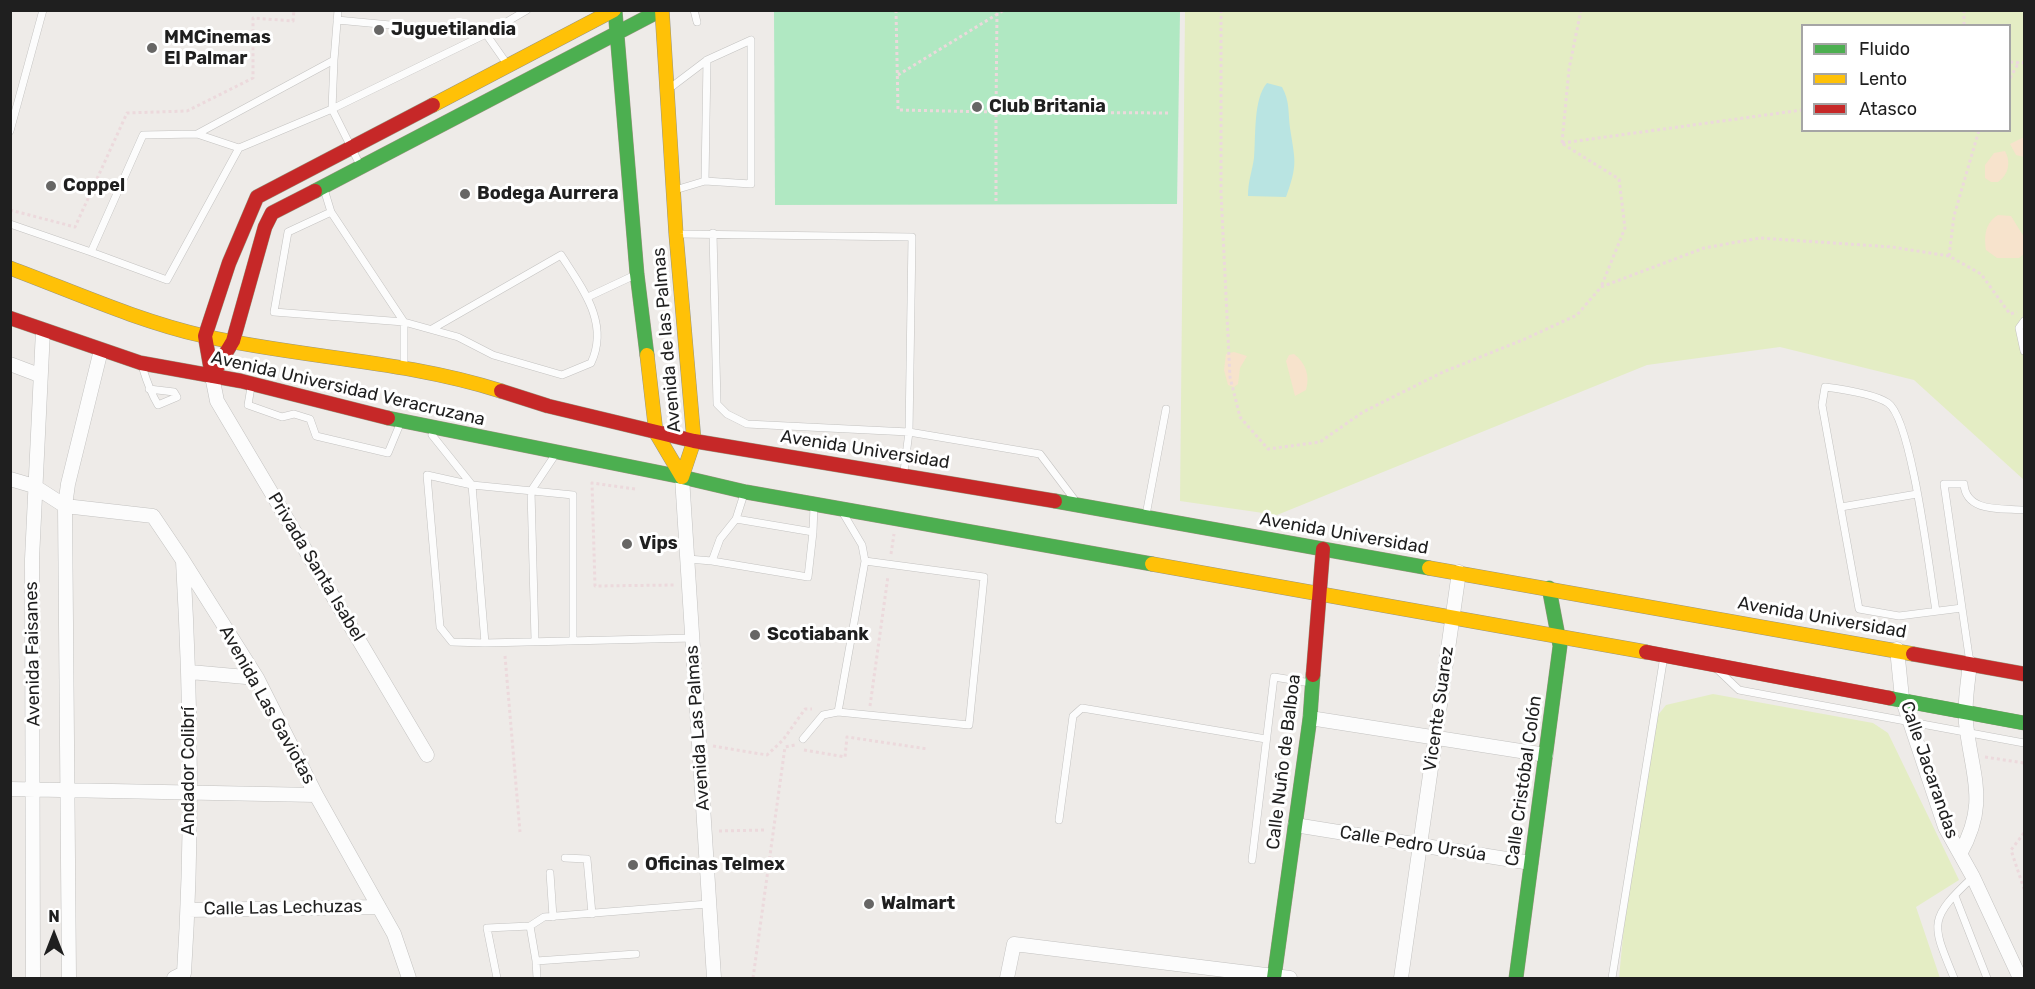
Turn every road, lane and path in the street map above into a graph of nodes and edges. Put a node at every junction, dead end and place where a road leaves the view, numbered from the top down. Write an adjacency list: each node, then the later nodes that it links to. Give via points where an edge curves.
1 (43, 10): 32 (lane)
2 (338, 10): 13 (lane)
3 (527, 10): 15 (lane)
4 (614, 10): 16 (main road, Avenida de las Palmas); 22 (main road)
5 (661, 10): 16 (main road); 26 (main road, Avenida de las Palmas)
6 (694, 10): 14 (lane)
7 (896, 10): 23 (path)
8 (997, 10): 12 (path)
9 (1004, 10): 12 (path)
10 (1221, 10): 52 (path, via 1221,193 1230,377 1240,417 1268,449 1320,442 1363,412 1443,372 1577,315)
11 (1581, 10): 35 (path, via 1569,69)
12 (996, 17): 23 (path); 30 (path)
13 (337, 20): 15 (lane); 17 (lane)
14 (697, 22)
15 (486, 34): 22 (lane); 28 (lane)
16 (618, 35): 27 (main road); 51 (main road, Avenida de las Palmas)
17 (334, 60): 28 (lane); 34 (lane)
18 (707, 60): 26 (lane); 40 (lane); 40 (lane, via 751,40 751,184)
19 (2011, 62): 20 (path)
20 (2019, 62): 21 (path); 24 (path)
21 (2025, 63)
22 (507, 64): 25 (main road)
23 (898, 75): 30 (path, via 898,110)
24 (2011, 76)
25 (463, 89): 27 (main road); 37 (main road)
26 (665, 92): 42 (main road, Avenida de las Palmas)
27 (474, 108): 39 (main road)
28 (332, 109): 36 (lane); 37 (lane)
29 (1801, 110): 35 (path)
30 (996, 112): 31 (path); 43 (path)
31 (1170, 113)
32 (10, 130)
33 (1978, 132): 49 (path, via 1954,216)
34 (197, 134): 36 (lane); 48 (lane, via 143,135)
35 (1562, 143): 52 (path, via 1619,179 1625,228)
36 (238, 148): 48 (lane, via 167,280)
37 (351, 148): 38 (main road); 39 (lane)
38 (314, 167): 41 (main road); 60 (main road, via 254,201)
39 (361, 167): 41 (main road)
40 (705, 181): 42 (lane)
41 (323, 187): 44 (lane); 61 (main road, via 268,218)
42 (673, 191): 47 (main road, Avenida de las Palmas)
43 (996, 201)
44 (331, 212): 57 (lane); 57 (lane, via 288,232 274,312)
45 (10, 224): 48 (lane)
46 (712, 233): 47 (lane); 74 (lane, via 717,404 747,424); 74 (lane, via 912,237)
47 (676, 234): 76 (main road, Avenida de las Palmas)
48 (91, 252)
49 (1949, 256): 52 (path, via 1892,247 1760,238 1704,248); 54 (path, via 1981,274 2010,314)
50 (10, 268): 60 (main road, Avenida Universidad Veracruzana, via 154,322)
51 (637, 274): 53 (lane); 75 (main road, Avenida de las Palmas)
52 (1601, 287)
53 (588, 297): 58 (lane, via 561,255); 58 (lane, via 597,323 598,348 591,363 562,375 493,355)
54 (2025, 311)
55 (10, 318): 59 (main road, Avenida Universidad Veracruzana)
56 (2025, 321): 63 (lane, via 2019,328)
57 (404, 322): 58 (lane); 66 (lane)
58 (432, 329)
59 (43, 330): 62 (main road, Avenida Universidad Veracruzana); 67 (street, Avenida Faisanes)
60 (205, 336): 61 (main road, Avenida Universidad Veracruzana); 68 (main road)
61 (233, 341): 66 (main road, Avenida Universidad Veracruzana); 68 (main road)
62 (101, 350): 64 (main road, Avenida Universidad Veracruzana); 88 (street, Avenida Faisanes)
63 (2025, 351)
64 (141, 363): 68 (main road, Avenida Universidad Veracruzana); 70 (lane)
65 (10, 364): 67 (street)
66 (404, 367): 75 (main road, Avenida Universidad Veracruzana)
67 (39, 375): 82 (street, Avenida Faisanes)
68 (212, 376): 69 (main road, Avenida Universidad Veracruzana); 140 (street, Privada Santa Isabel, via 217,401)
69 (252, 385): 72 (main road, Avenida Universidad Veracruzana); 72 (lane, via 248,405 282,417 294,414 310,419 316,436 388,453)
70 (149, 389)
71 (1166, 409): 93 (lane)
72 (401, 421): 73 (main road, Avenida Universidad Veracruzana)
73 (426, 427): 77 (main road, Avenida Universidad Veracruzana); 81 (lane)
74 (909, 432): 78 (lane); 89 (lane, via 1040,454)
75 (656, 433): 76 (main road, Avenida Universidad); 79 (main road, Avenida de las Palmas)
76 (694, 441): 78 (main road, Avenida Universidad); 79 (main road, Avenida de las Palmas)
77 (556, 453): 79 (main road, Avenida Universidad Veracruzana); 84 (lane)
78 (904, 474): 89 (main road, Avenida Universidad)
79 (682, 477): 85 (main road); 98 (street, Avenida Las Palmas)
80 (10, 479): 82 (street, Avenida Las Gaviotas)
81 (472, 485): 84 (lane); 112 (lane); 112 (lane, via 427,475 440,627 452,642)
82 (34, 486): 88 (street, Avenida Las Gaviotas); 144 (street, Avenida Faisanes)
83 (637, 489): 102 (path, via 592,483 596,586)
84 (531, 491): 110 (lane); 111 (lane, via 573,495)
85 (746, 492): 87 (main road); 94 (lane)
86 (1917, 494): 90 (lane); 90 (lane, via 1901,421 1888,403 1825,387 1822,405); 106 (lane)
87 (814, 503): 91 (main road); 95 (lane)
88 (65, 506): 97 (street, Avenida Las Gaviotas, via 153,516); 145 (street, Avenida Faisanes)
89 (1079, 506): 93 (main road, Avenida Universidad)
90 (1841, 507): 106 (lane, via 1859,609 1899,616)
91 (840, 508): 100 (lane, via 862,545); 104 (main road)
92 (2025, 510): 105 (lane, via 1980,506 1964,495 1964,484 1944,484)
93 (1146, 518): 96 (main road, Avenida Universidad)
94 (736, 519): 95 (lane); 99 (lane, via 720,539)
95 (813, 532): 99 (lane, via 808,577)
96 (1323, 549): 101 (main road, Avenida Universidad); 104 (main road, Calle Nuño de Balboa)
97 (183, 559): 118 (street, Andador Colibrí); 120 (street, Avenida Las Gaviotas)
98 (688, 559): 99 (lane); 102 (street, Avenida Las Palmas)
99 (712, 561)
100 (865, 561): 125 (lane); 125 (lane, via 984,577 969,725)
101 (1459, 572): 103 (main road, Avenida Universidad); 107 (street, Vicente Suarez)
102 (690, 585): 109 (street, Avenida Las Palmas)
103 (1549, 588): 108 (main road, Calle Cristóbal Colón); 113 (main road, Avenida Universidad)
104 (1319, 594): 107 (main road); 121 (main road, Calle Nuño de Balboa)
105 (1962, 608): 106 (lane); 116 (lane)
106 (1936, 611)
107 (1453, 618): 108 (main road); 131 (street, Vicente Suarez)
108 (1558, 635): 115 (main road); 139 (main road, Calle Cristóbal Colón, via 1560,646)
109 (693, 638): 111 (lane); 135 (street, Avenida Las Palmas)
110 (535, 640): 111 (lane); 112 (lane)
111 (573, 640)
112 (485, 643)
113 (1897, 649): 116 (main road, Avenida Universidad); 122 (street, Calle Jacarandas)
114 (505, 656): 152 (path)
115 (1664, 656): 117 (main road); 184 (lane)
116 (1970, 663): 119 (main road, Avenida Universidad); 124 (street, Calle Jacarandas)
117 (1714, 665): 122 (main road); 127 (lane, via 1739,690)
118 (190, 672): 120 (street); 146 (street, Andador Colibrí)
119 (2025, 674)
120 (256, 678): 147 (street, Avenida Las Gaviotas)
121 (1312, 684): 126 (main road, Calle Nuño de Balboa); 134 (lane, via 1274,677)
122 (1902, 698): 124 (main road); 127 (street, Calle Jacarandas)
123 (805, 709): 129 (path)
124 (1965, 711): 128 (main road); 130 (street, Calle Jacarandas)
125 (838, 712): 132 (lane, via 823,715)
126 (1310, 718): 131 (street); 149 (main road, Calle Nuño de Balboa)
127 (1910, 723): 130 (lane); 155 (street, Calle Jacarandas, via 1945,827)
128 (2025, 723)
129 (800, 727)
130 (1968, 733): 136 (lane); 141 (street, Calle Jacarandas)
131 (1434, 737): 139 (street); 154 (street, Vicente Suarez)
132 (800, 738): 137 (path, via 795,745)
133 (783, 740): 135 (path, via 766,755)
134 (1266, 740): 148 (lane, via 1082,708 1073,716); 157 (lane)
135 (699, 743): 151 (street, Avenida Las Palmas)
136 (2025, 743)
137 (784, 747): 138 (path, via 845,757 847,737); 179 (path)
138 (928, 749)
139 (1546, 754): 158 (main road, Calle Cristóbal Colón)
140 (427, 755)
141 (1971, 755): 142 (path); 155 (street, Calle Jacarandas, via 1977,778 1977,808 1972,832)
142 (2025, 763)
143 (10, 789): 144 (street)
144 (34, 789): 145 (street); 172 (street, Avenida Faisanes)
145 (67, 790): 146 (street); 173 (street, Avenida Faisanes)
146 (189, 792): 147 (street); 165 (street, Andador Colibrí)
147 (316, 795): 164 (street, Avenida Las Gaviotas)
148 (1059, 819)
149 (1295, 825): 154 (street, Calle Pedro Ursúa); 171 (main road, Calle Nuño de Balboa)
150 (766, 830): 151 (path)
151 (705, 831): 163 (street, Avenida Las Palmas)
152 (520, 832)
153 (2025, 833): 161 (path, via 2012,850)
154 (1420, 845): 158 (street, Calle Pedro Ursúa); 182 (street, Vicente Suarez)
155 (1960, 854): 160 (street, Calle Jacarandas)
156 (564, 858): 166 (lane, via 587,859)
157 (1252, 860)
158 (1531, 863): 183 (main road, Calle Cristóbal Colón)
159 (550, 873): 167 (lane)
160 (1973, 877): 162 (lane); 187 (street, Calle Jacarandas)
161 (2025, 889)
162 (1955, 896): 185 (lane, via 1940,913 1936,925); 186 (lane)
163 (708, 904): 166 (lane); 178 (street, Avenida Las Palmas)
164 (379, 907): 165 (street, Calle Las Lechuzas); 175 (street, Avenida Las Gaviotas)
165 (188, 910): 174 (street, Andador Colibrí, via 183,973)
166 (592, 914): 167 (lane)
167 (553, 917): 168 (lane, via 544,917)
168 (530, 926): 170 (lane); 176 (lane, via 487,928)
169 (636, 954): 170 (lane)
170 (536, 961): 177 (lane)
171 (1275, 977): 180 (street, via 1014,944); 181 (street)
172 (33, 978)
173 (69, 978)
174 (174, 978)
175 (410, 978)
176 (497, 978)
177 (537, 978)
178 (714, 978)
179 (753, 978)
180 (1007, 978)
181 (1290, 978)
182 (1401, 978)
183 (1516, 978)
184 (1612, 978)
185 (1954, 978)
186 (1987, 978)
187 (2020, 978)

